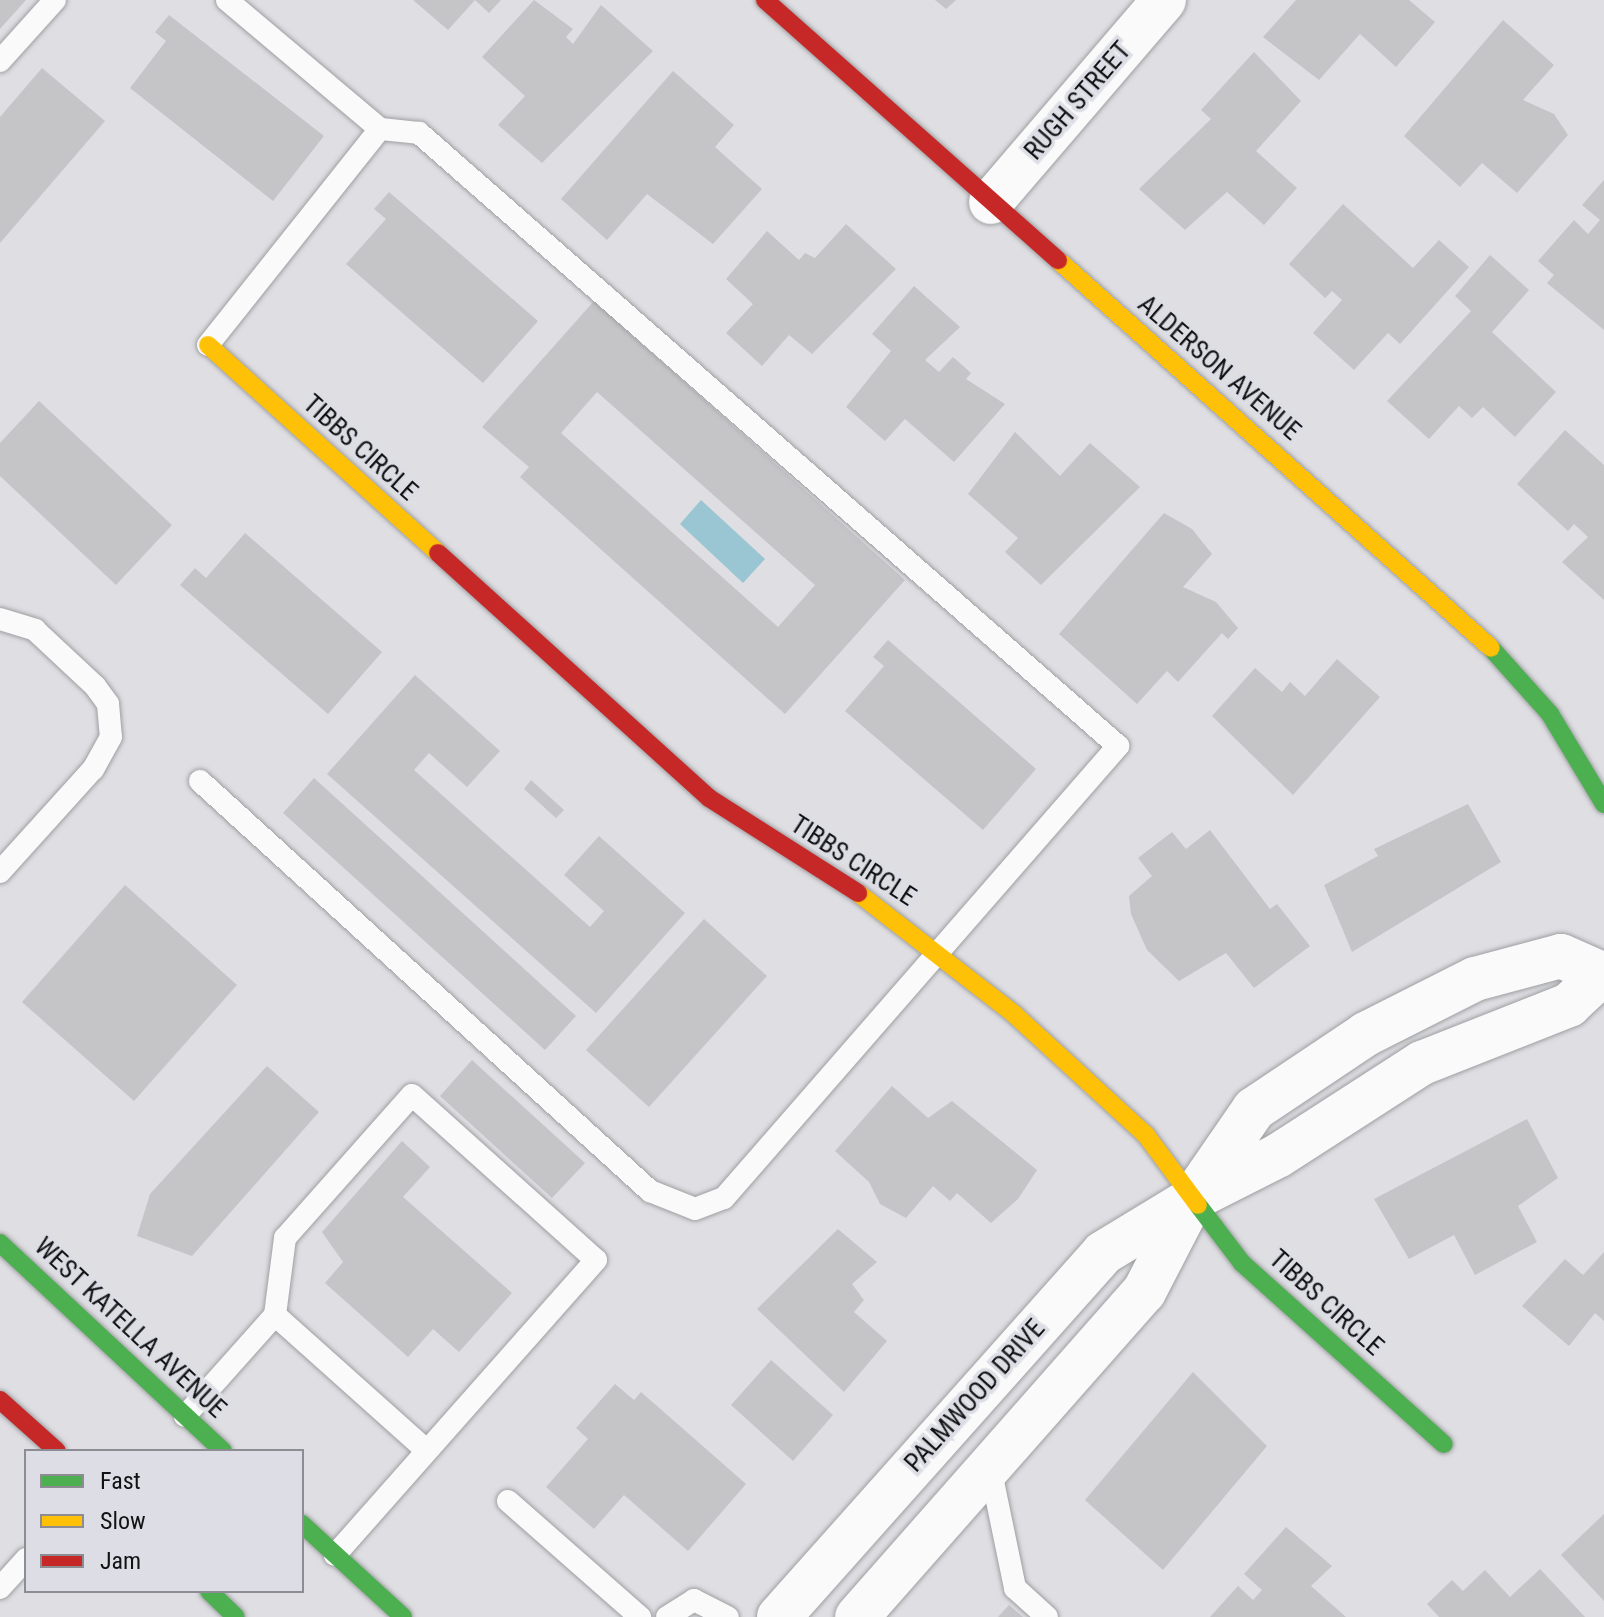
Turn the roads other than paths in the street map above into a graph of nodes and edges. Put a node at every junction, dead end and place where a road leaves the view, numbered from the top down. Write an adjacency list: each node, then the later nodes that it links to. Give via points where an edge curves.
1 (55, 0): 5 (lane)
2 (227, 0): 6 (lane)
3 (765, 0): 7 (street, ALDERSON AVENUE)
4 (1164, 0): 7 (street, RUGH STREET)
5 (0, 61)
6 (380, 129): 8 (lane); 13 (lane, via 419,133 1118,746)
7 (991, 202): 11 (street, ALDERSON AVENUE, via 1503,657 1550,714)
8 (208, 345): 13 (street, TIBBS CIRCLE, via 709,798)
9 (0, 619): 12 (lane, via 35,630 95,686 108,704 111,737 93,769)
10 (200, 781): 13 (lane, via 650,1191 679,1207 724,1198)
11 (1604, 804)
12 (0, 872)
13 (939, 950): 15 (street, TIBBS CIRCLE, via 1146,1135)
14 (1602, 976): 15 (street, PALMWOOD DRIVE, via 1561,956 1521,964 1366,1034 1254,1109)
15 (1192, 1199): 20 (street, TIBBS CIRCLE, via 1242,1263); 24 (street, PALMWOOD DRIVE, via 1144,1292); 36 (street, PALMWOOD DRIVE, via 1103,1253)
16 (0, 1243): 19 (street, WEST KATELLA AVENUE)
17 (275, 1315): 19 (lane); 23 (lane); 23 (lane, via 285,1238 412,1095 596,1260)
18 (0, 1400): 21 (street)
19 (185, 1416): 22 (street, WEST KATELLA AVENUE)
20 (1444, 1444)
21 (55, 1449)
22 (221, 1449)
23 (426, 1450): 27 (lane)
24 (989, 1467): 37 (street, PALMWOOD DRIVE); 38 (lane, via 1015,1588)
25 (508, 1501): 33 (lane)
26 (304, 1526): 27 (street)
27 (335, 1555): 32 (street)
28 (24, 1561): 29 (lane)
29 (0, 1588)
30 (211, 1593): 31 (street)
31 (236, 1617)
32 (403, 1617)
33 (640, 1617)
34 (667, 1617): 35 (lane, via 694,1600)
35 (728, 1617)
36 (779, 1617)
37 (857, 1617)
38 (1047, 1617)

